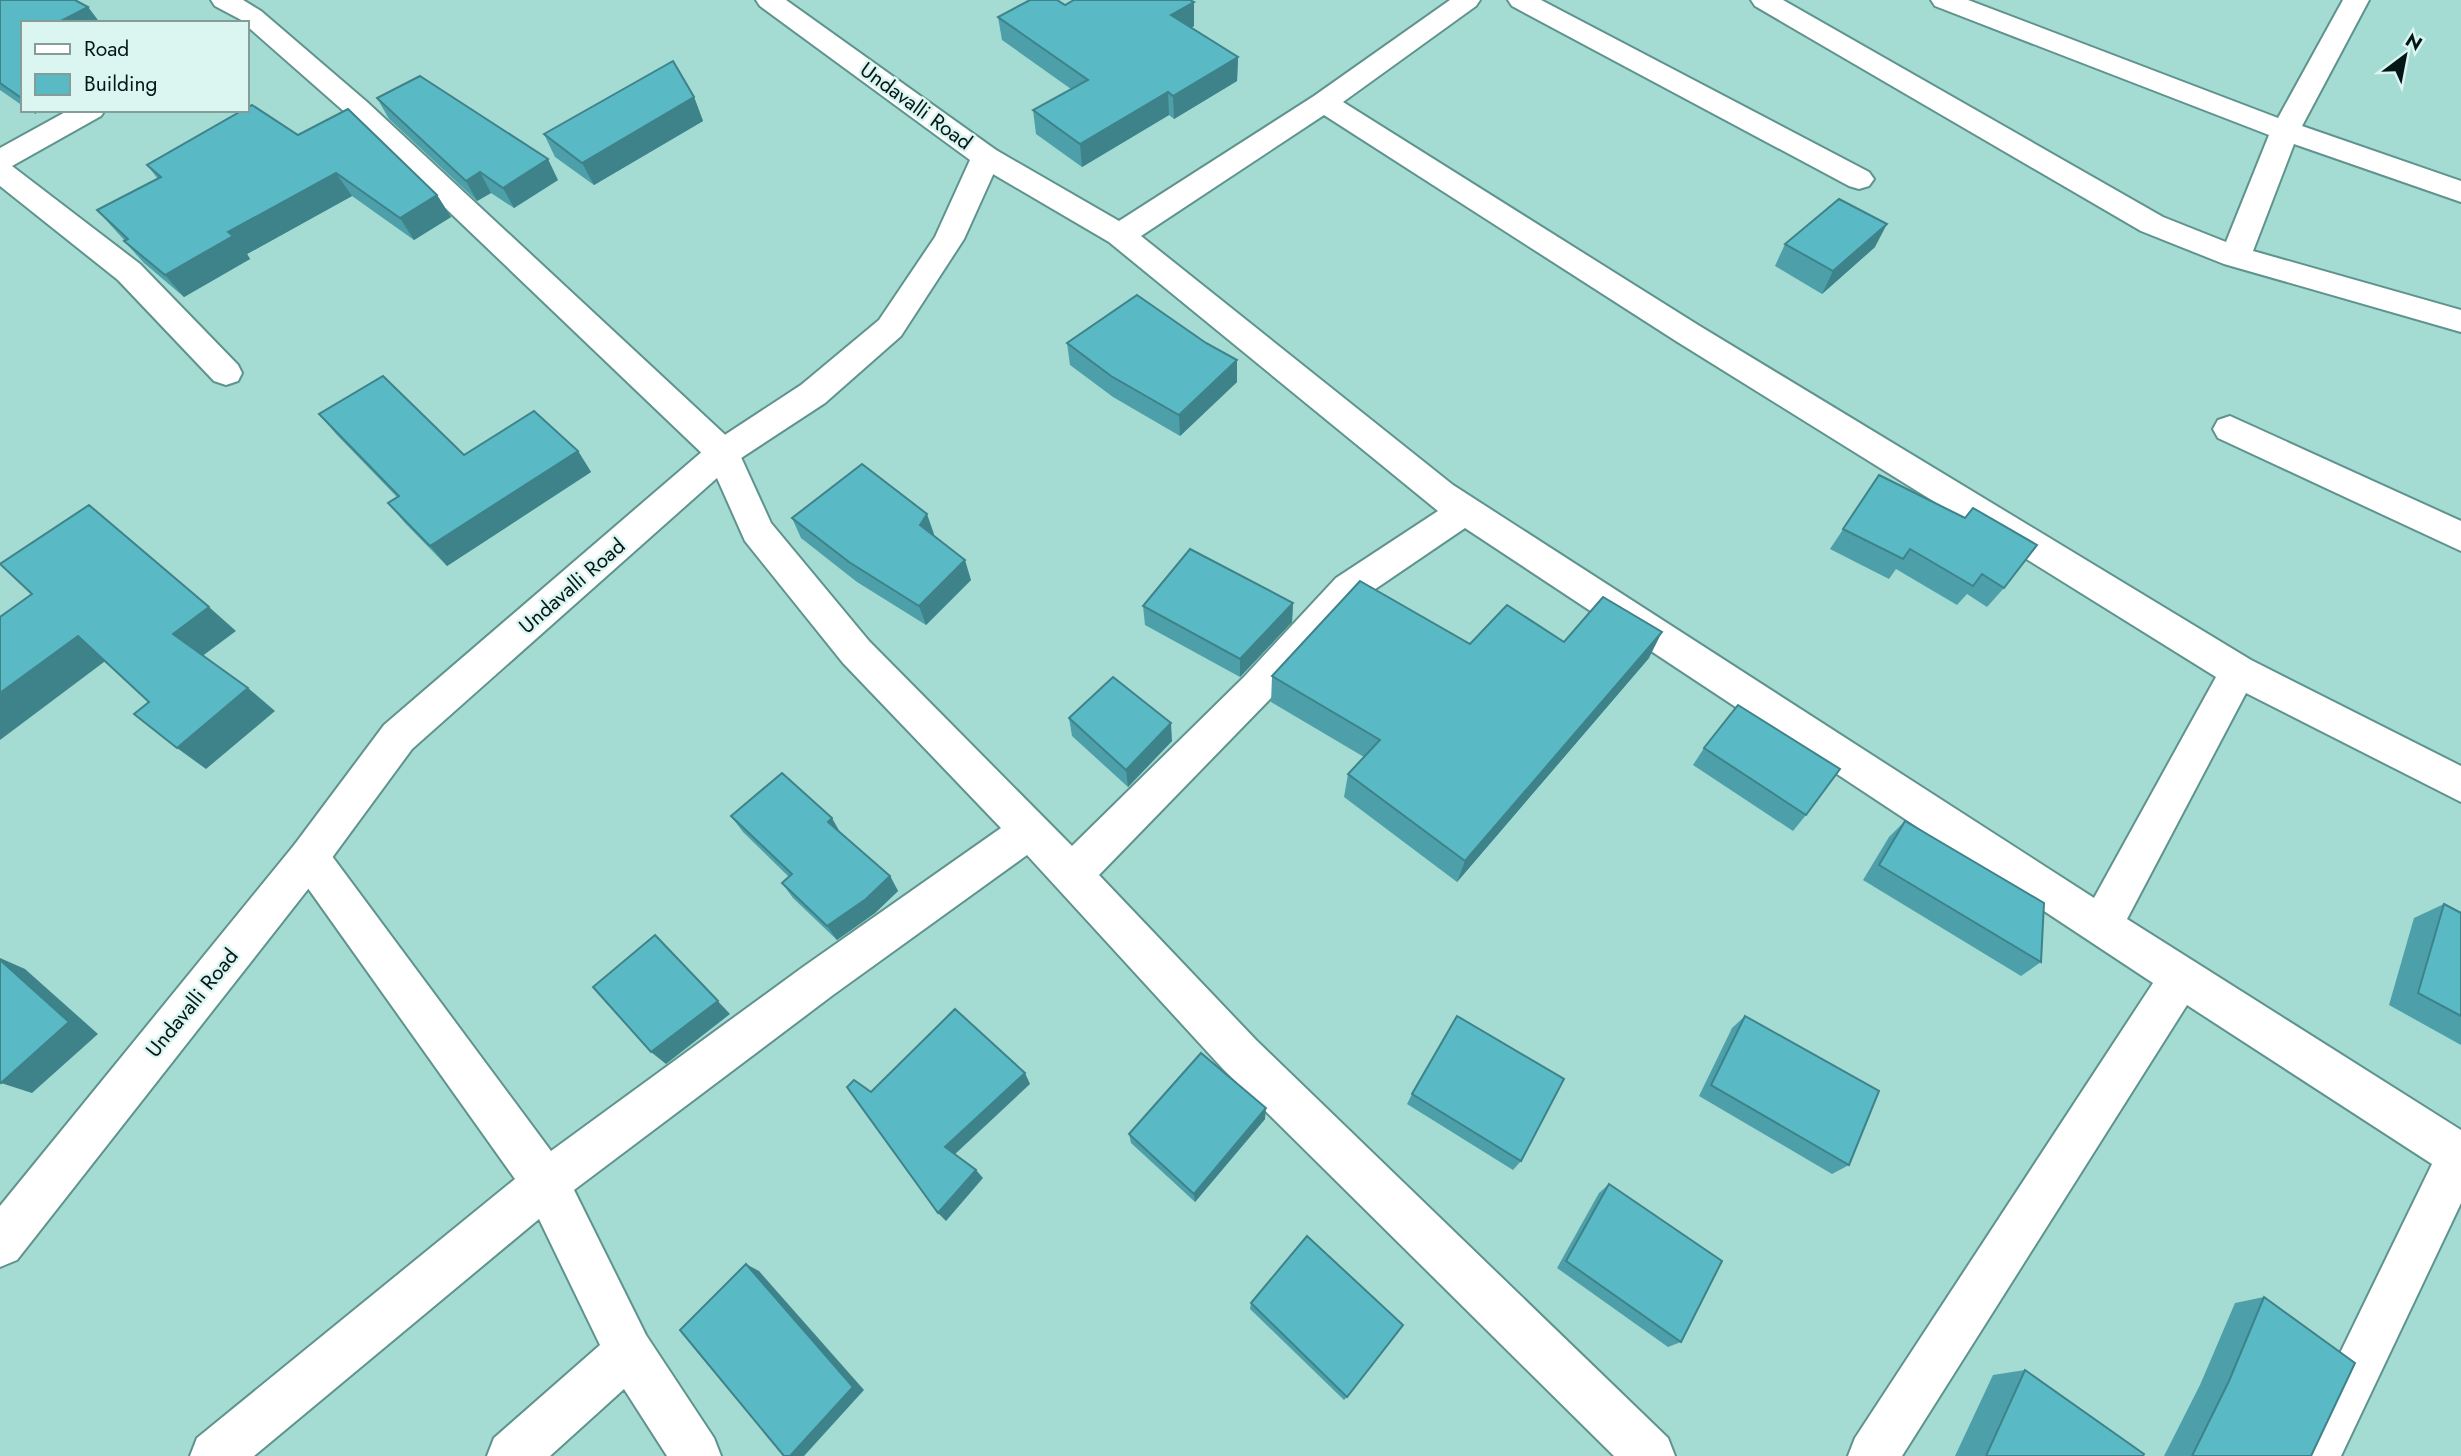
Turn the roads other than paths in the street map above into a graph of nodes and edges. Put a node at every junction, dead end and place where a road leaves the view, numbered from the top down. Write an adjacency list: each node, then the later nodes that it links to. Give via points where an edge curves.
1 (224, 0): 8 (street)
2 (769, 0): 12 (street, Undavalli Road)
3 (1467, 0): 9 (street)
4 (1521, 0): 14 (street)
5 (1765, 0): 17 (street, via 2152,224)
6 (1944, 0): 11 (street)
7 (2356, 0): 11 (street)
8 (247, 20): 21 (street, via 357,108)
9 (1324, 102): 16 (street); 24 (street, via 1687,333)
10 (87, 112): 13 (street)
11 (2285, 131): 15 (street); 17 (street)
12 (986, 157): 16 (street); 21 (street, Undavalli Road, via 948,239 890,328 813,394)
13 (2, 160): 19 (street, via 129,272)
14 (1859, 179)
15 (2461, 192)
16 (1120, 234): 22 (street)
17 (2235, 257): 18 (street)
18 (2461, 321)
19 (226, 373)
20 (2230, 429): 23 (street)
21 (723, 453): 26 (street, via 757,531 856,652); 27 (street, Undavalli Road, via 398,737)
22 (1464, 511): 28 (street, via 1349,588); 29 (street)
23 (2461, 537)
24 (2238, 671): 25 (street); 29 (street)
25 (2461, 785)
26 (1030, 830): 28 (street); 32 (street)
27 (309, 857): 32 (street); 33 (street, Undavalli Road)
28 (1072, 874): 38 (street, via 1240,1055)
29 (2101, 926): 30 (street)
30 (2181, 977): 31 (street); 39 (street)
31 (2460, 1156): 40 (street)
32 (546, 1183): 34 (street); 35 (street)
33 (0, 1243)
34 (629, 1352): 36 (street); 37 (street)
35 (215, 1456)
36 (512, 1456)
37 (696, 1456)
38 (1650, 1456)
39 (1873, 1456)
40 (2315, 1456)

